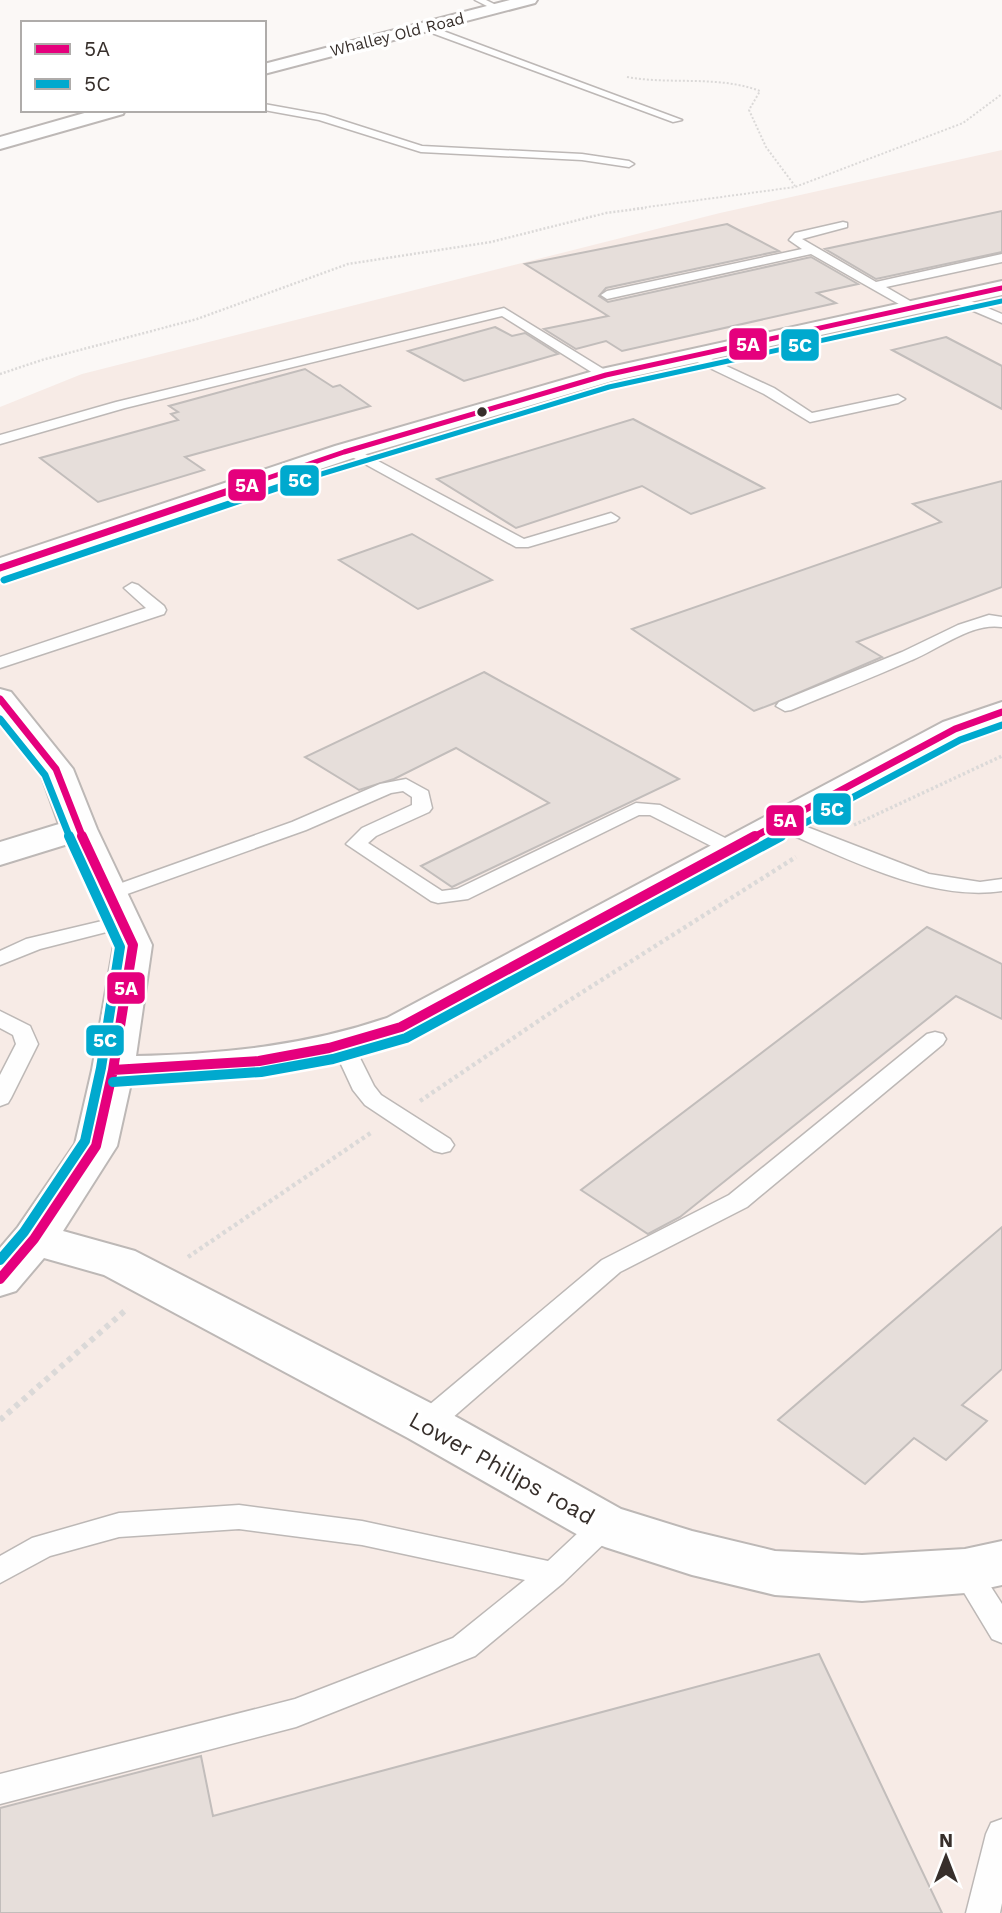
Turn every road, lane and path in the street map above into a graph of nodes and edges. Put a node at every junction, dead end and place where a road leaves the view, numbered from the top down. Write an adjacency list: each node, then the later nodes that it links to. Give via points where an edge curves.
1 (479, 0): 3 (lane)
2 (529, 0): 3 (street, Whalley Old Road)
3 (498, 8): 4 (street, Whalley Old Road)
4 (424, 27): 5 (street, Whalley Old Road); 9 (lane)
5 (266, 68)
6 (1002, 94): 22 (path, via 964,123 795,187 606,213 491,242 348,264 197,319)
7 (266, 107): 11 (lane, via 321,117 421,149 582,157)
8 (109, 112): 10 (street)
9 (677, 120)
10 (0, 143)
11 (629, 164)
12 (843, 225): 13 (lane, via 799,235 795,240)
13 (811, 251): 15 (lane); 17 (lane)
14 (1002, 258): 15 (lane)
15 (873, 286): 19 (lane)
16 (1002, 288): 18 (street)
17 (607, 295)
18 (954, 298): 19 (street); 20 (lane)
19 (913, 308): 21 (street)
20 (1002, 319)
21 (696, 356): 23 (street); 24 (lane, via 769,391 810,418)
22 (0, 374)
23 (606, 375): 25 (lane, via 504,312 121,405); 26 (street)
24 (898, 399)
25 (0, 440)
26 (350, 450): 27 (lane, via 522,544); 28 (street)
27 (611, 518)
28 (0, 568)
29 (132, 588): 31 (lane, via 158,610)
30 (1002, 622): 33 (lane, via 989,620 964,629)
31 (0, 663)
32 (0, 699): 38 (street, via 56,769)
33 (785, 706)
34 (1002, 712): 36 (street, via 955,729)
35 (1002, 756): 37 (path)
36 (781, 822): 39 (street); 42 (lane, via 932,881 988,890)
37 (849, 827)
38 (79, 829): 40 (street); 43 (street)
39 (732, 849): 43 (lane, via 653,809 636,809 461,895 438,897 356,844 369,832 422,808 421,795 405,785 387,788); 47 (street, via 401,1027)
40 (0, 854)
41 (796, 857): 50 (path)
42 (1002, 886)
43 (116, 908): 44 (lane); 48 (street, via 133,945)
44 (0, 959)
45 (0, 1018): 49 (lane, via 22,1031 27,1044)
46 (935, 1039): 58 (lane, via 738,1201 611,1266)
47 (344, 1047): 48 (street, via 299,1058 212,1068); 52 (lane, via 373,1100)
48 (113, 1070): 53 (street, via 96,1146)
49 (0, 1098)
50 (417, 1103)
51 (373, 1131): 54 (path)
52 (442, 1145)
53 (34, 1239): 55 (street); 58 (street, Lower Philips road, via 119,1262)
54 (185, 1259)
55 (0, 1279)
56 (131, 1305): 57 (path)
57 (0, 1420)
58 (426, 1424): 59 (street, Lower Philips road)
59 (605, 1525): 60 (street, Lower Philips road, via 775,1573 862,1578); 62 (lane)
60 (984, 1567): 63 (lane)
61 (0, 1571): 62 (lane, via 42,1546 119,1525 239,1517 362,1533)
62 (553, 1574): 64 (lane, via 464,1647 296,1713)
63 (1002, 1630)
64 (0, 1789)
65 (1002, 1834): 66 (lane)
66 (983, 1913)

